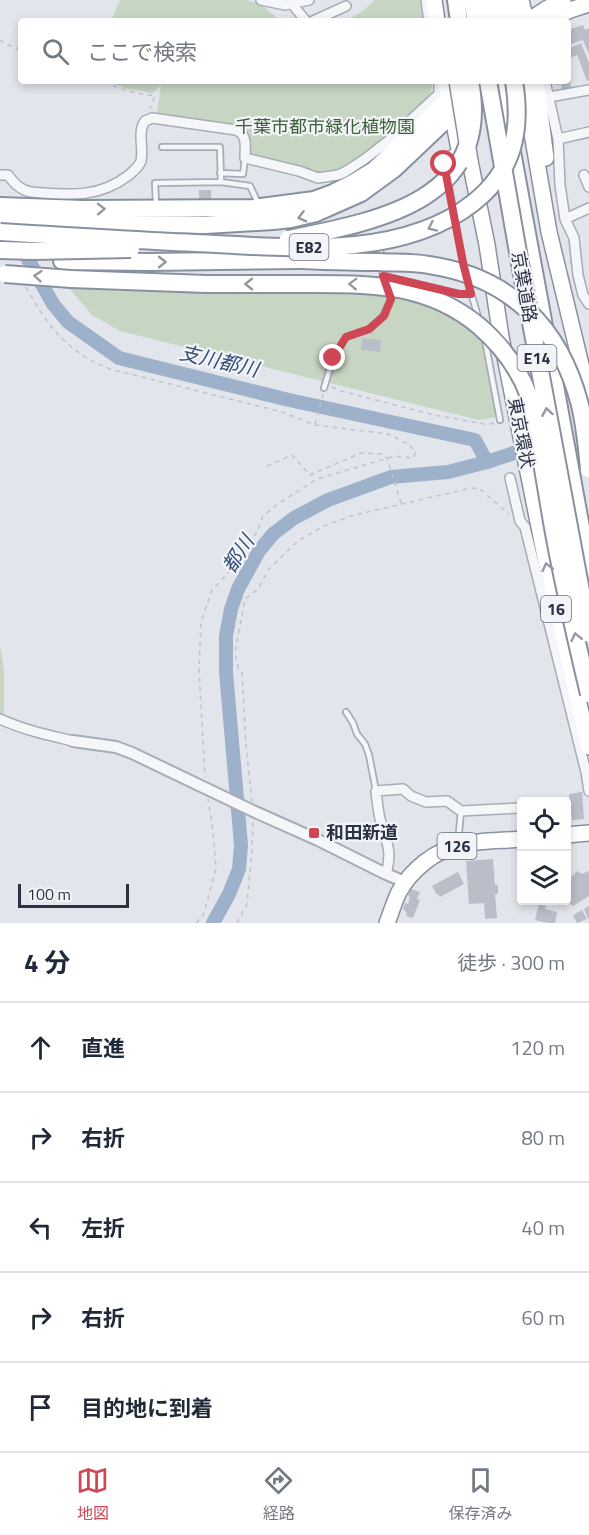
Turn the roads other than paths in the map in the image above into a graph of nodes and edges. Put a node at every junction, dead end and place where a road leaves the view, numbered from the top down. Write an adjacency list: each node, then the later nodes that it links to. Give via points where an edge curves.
1 (261, 0): 13 (street)
2 (309, 0): 13 (street)
3 (426, 0): 18 (street)
4 (434, 0): 19 (highway)
5 (444, 0): 20 (highway)
6 (456, 0): 21 (highway)
7 (472, 0): 22 (highway)
8 (484, 0): 23 (highway)
9 (498, 0): 24 (highway)
10 (508, 0): 25 (highway)
11 (521, 0): 26 (highway)
12 (563, 0): 27 (highway)
13 (292, 4): 16 (street)
14 (589, 4): 28 (highway)
15 (346, 6): 17 (street)
16 (304, 18)
17 (320, 18)
18 (429, 18)
19 (437, 18)
20 (447, 18)
21 (459, 18)
22 (475, 18)
23 (487, 18)
24 (501, 18)
25 (511, 18)
26 (526, 18)
27 (532, 18)
28 (554, 18)
29 (457, 84): 66 (highway, 東京環状 / 16, bridge)
30 (464, 84): 40 (highway)
31 (469, 84): 61 (highway, E82, bridge, via 473,126 456,167 430,193 375,219 287,240 245,244)
32 (479, 84): 40 (highway)
33 (487, 84): 74 (highway, 京葉道路 / E14, one-way to 33, bridge)
34 (500, 84): 73 (highway, 京葉道路 / E14, bridge)
35 (514, 84): 59 (highway, E82, one-way to 59, bridge, via 517,125 505,166 469,206 450,219 409,236 326,246 276,247)
36 (524, 84): 67 (highway, via 549,232)
37 (537, 84): 67 (highway, via 553,214 578,318)
38 (546, 84): 41 (street)
39 (589, 90): 41 (street)
40 (447, 97): 45 (highway); 46 (street, via 338,175 318,178); 53 (highway, via 385,161 363,178 314,200); 56 (highway, one-way to 56, via 394,169 354,197 316,213 273,221 205,225)
41 (549, 97): 43 (street)
42 (589, 132): 43 (street)
43 (558, 138): 57 (street)
44 (162, 147): 47 (lane, via 220,147)
45 (459, 148): 64 (lane, via 446,156 444,164); 66 (highway, via 488,300)
46 (245, 158): 47 (lane, via 243,174); 48 (street, via 245,137 241,132 156,118 148,119 141,127 140,164 111,186 76,195 31,192)
47 (220, 173): 50 (lane)
48 (4, 175)
49 (584, 175): 51 (street)
50 (221, 182): 53 (lane, via 250,186); 54 (lane, via 155,183)
51 (589, 187)
52 (0, 206): 56 (highway)
53 (261, 207): 54 (highway)
54 (156, 208): 56 (highway, one-way to 54)
55 (589, 208): 57 (street)
56 (45, 215): 58 (highway)
57 (565, 219): 65 (street, via 574,238 578,275)
58 (0, 220)
59 (0, 232)
60 (379, 235): 63 (lane)
61 (0, 250)
62 (2, 268): 71 (highway, E82, one-way to 71, bridge, via 62,261 301,260 410,263 478,278 515,299 543,326 559,349 580,407); 75 (highway, E82, one-way to 62, bridge, via 557,550 532,406 512,362 464,314 439,300 387,287 71,279)
63 (383, 276): 64 (lane); 68 (lane, via 391,299 384,316 369,329 346,337 333,358)
64 (471, 294): 70 (lane, via 488,348)
65 (589, 304)
66 (501, 338): 79 (highway, 東京環状 / 16, one-way to 66, via 544,556)
67 (586, 382): 69 (highway)
68 (325, 386)
69 (589, 398)
70 (500, 420)
71 (589, 469)
72 (510, 478): 80 (street)
73 (589, 571)
74 (589, 634)
75 (589, 694)
76 (346, 712): 81 (lane, via 369,754)
77 (0, 719): 78 (street)
78 (73, 741): 88 (street, via 116,747 140,757)
79 (589, 747)
80 (589, 790)
81 (376, 791): 83 (street, via 403,789 426,802 447,801); 88 (street, via 390,848)
82 (517, 808): 83 (street)
83 (461, 811): 87 (lane)
84 (589, 833): 85 (highway)
85 (571, 835)
86 (517, 839): 87 (highway, 126)
87 (458, 845): 89 (highway, 126, via 420,866)
88 (386, 874): 89 (street)
89 (405, 882): 90 (highway, 126)
90 (387, 923)

